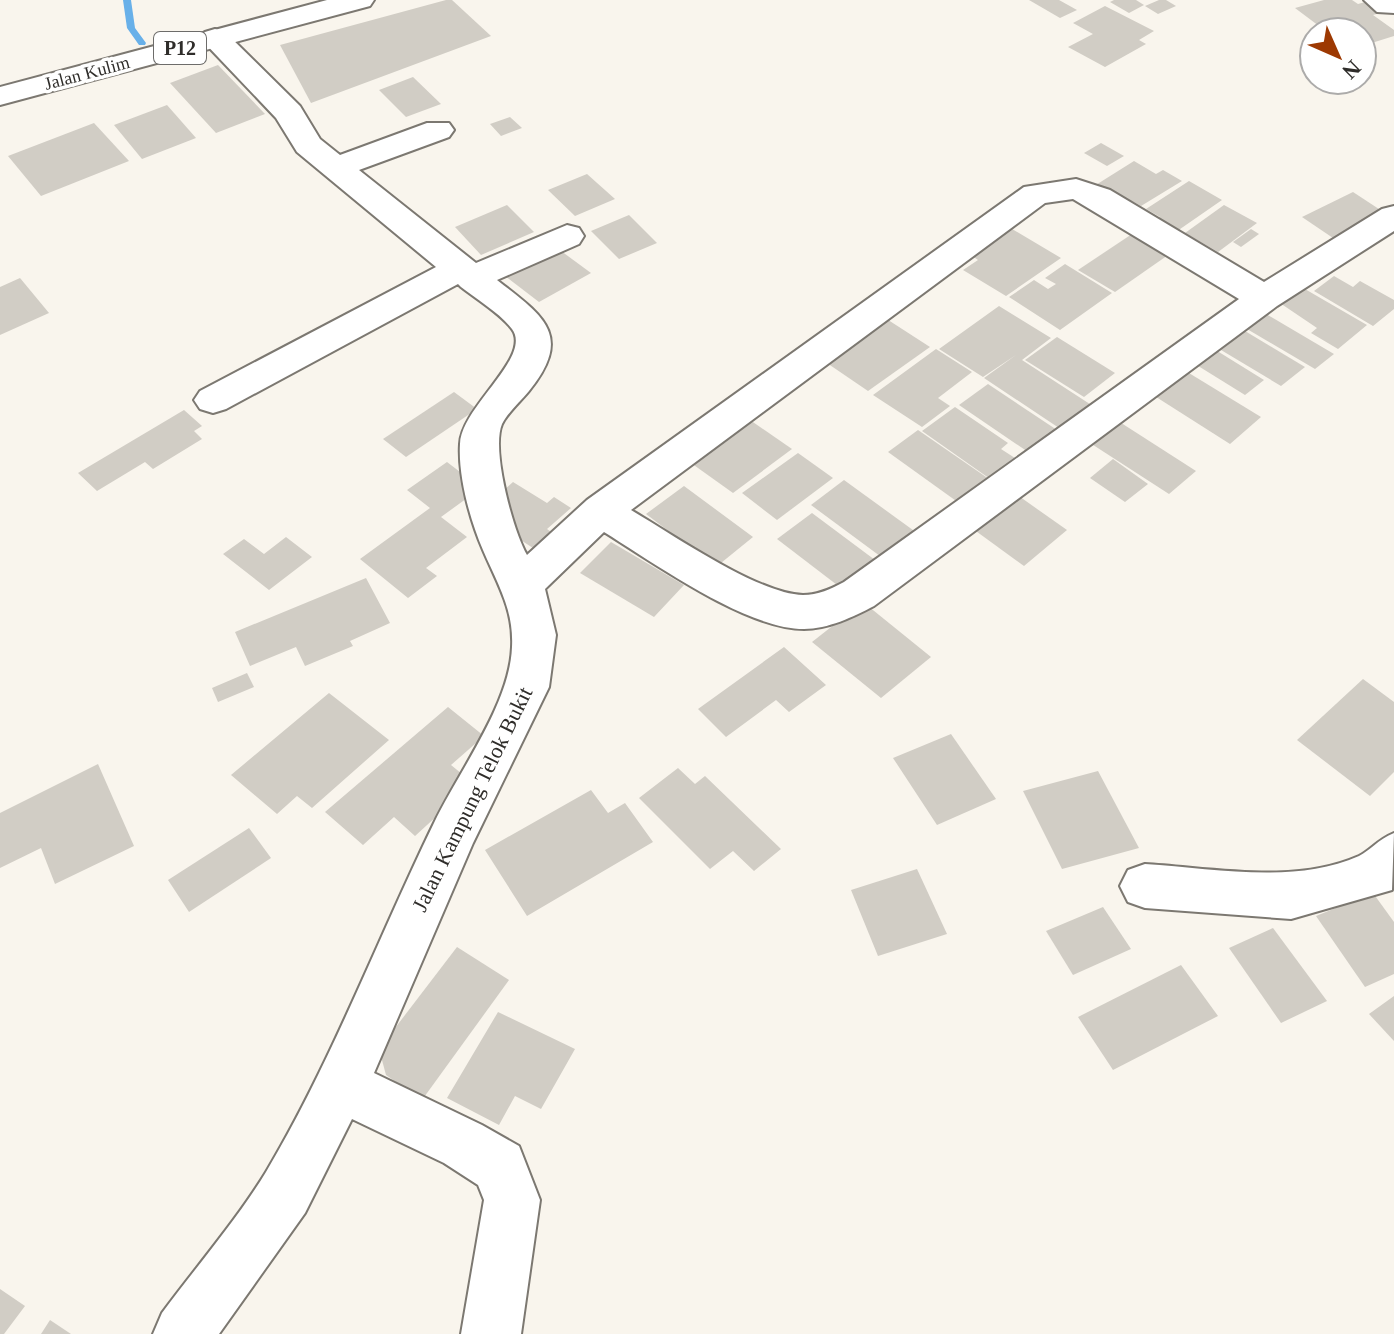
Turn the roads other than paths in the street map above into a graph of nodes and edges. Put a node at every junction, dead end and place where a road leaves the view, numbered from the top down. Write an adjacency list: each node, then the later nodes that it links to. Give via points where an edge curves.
1 (360, 0): 2 (street, Jalan Kulim / P12)
2 (215, 38): 3 (street, Jalan Kulim / P12); 5 (street, Jalan Kampung Telok Bukit, via 289,113 308,145)
3 (0, 96)
4 (438, 130): 5 (street)
5 (335, 168): 8 (street, Jalan Kampung Telok Bukit)
6 (1394, 216): 9 (street)
7 (567, 236): 8 (street)
8 (465, 273): 10 (street); 12 (street, Jalan Kampung Telok Bukit, via 528,323 537,337 536,353 484,421 478,442 502,547)
9 (1264, 298): 11 (street, via 859,594 827,610 794,611 749,595); 11 (street, via 1098,197 1076,189 1036,194)
10 (213, 400)
11 (601, 511): 12 (street)
12 (522, 585): 15 (street, Jalan Kampung Telok Bukit, via 536,635 527,687 452,836)
13 (1394, 855): 14 (street, via 1375,874 1291,896)
14 (1145, 886)
15 (341, 1085): 16 (street, Jalan Kampung Telok Bukit, via 285,1193); 17 (street, via 499,1166 512,1200)
16 (183, 1334)
17 (491, 1334)

